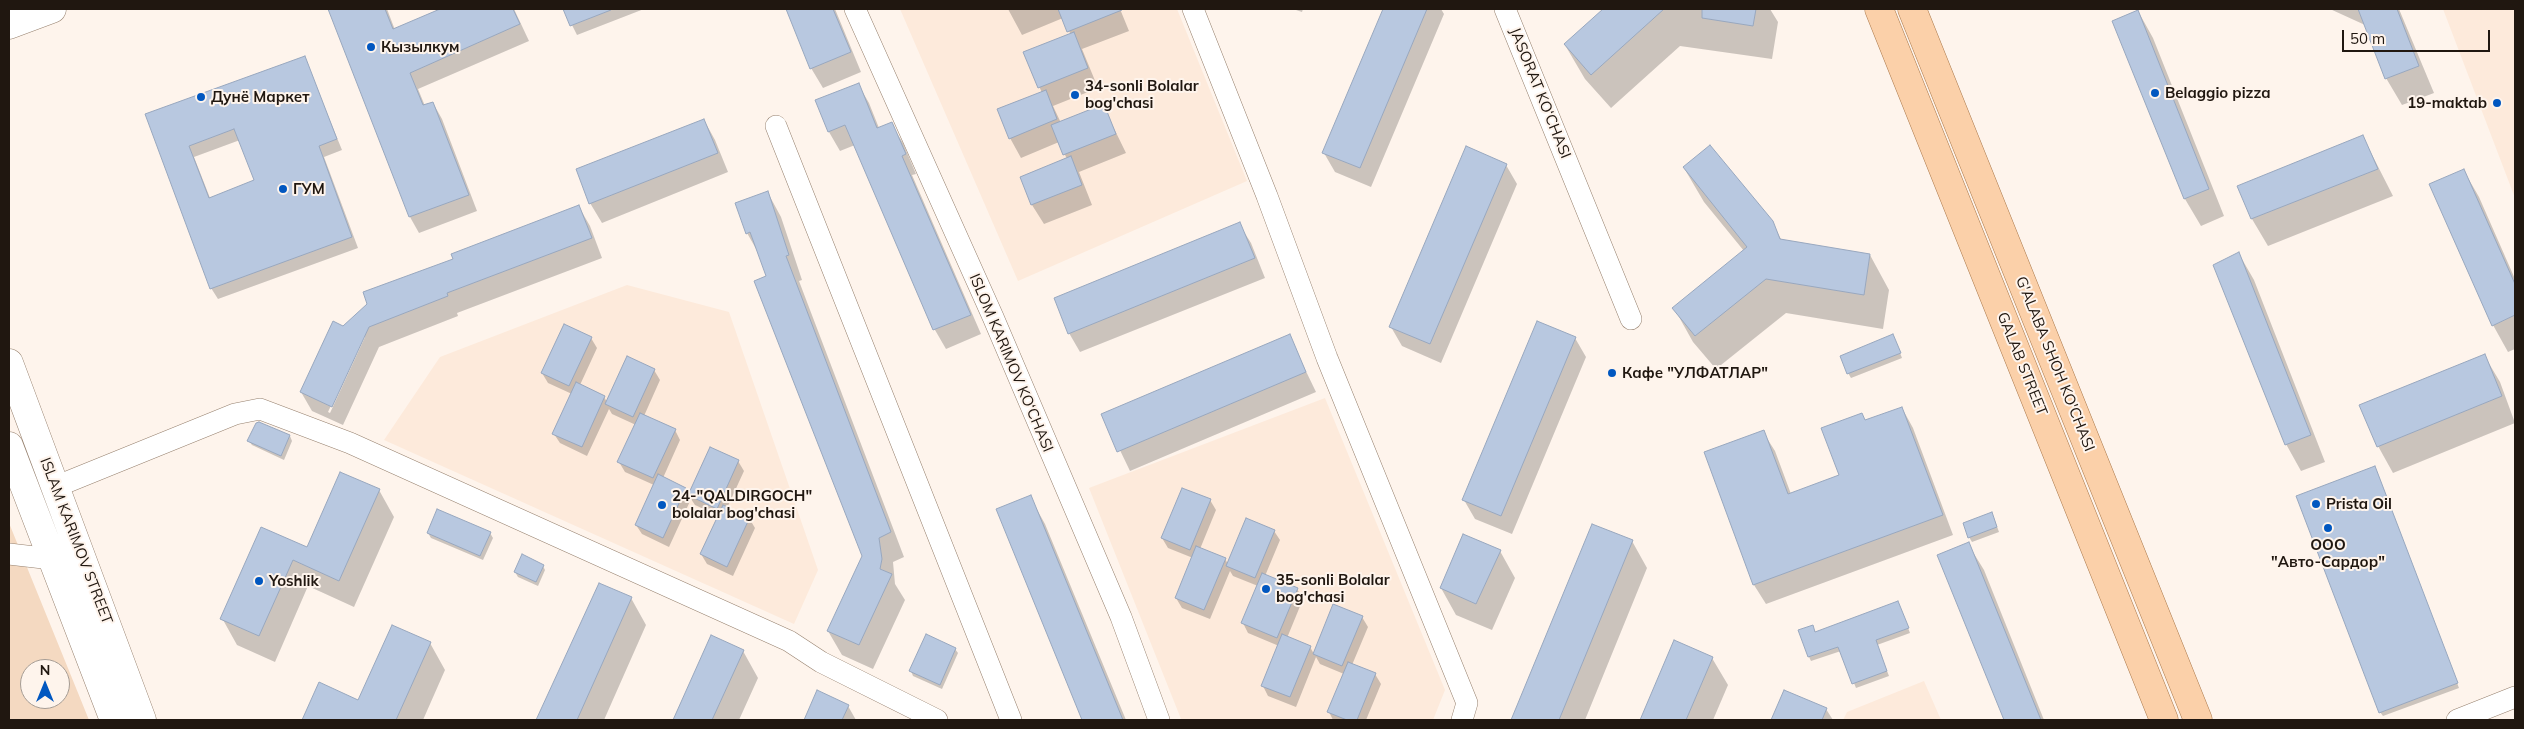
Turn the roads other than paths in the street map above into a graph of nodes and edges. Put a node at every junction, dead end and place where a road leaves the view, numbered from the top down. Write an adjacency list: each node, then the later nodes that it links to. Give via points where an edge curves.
1 (52, 9): 7 (main road)
2 (855, 9): 20 (street, ISLOM KARIMOV KO‘CHASI, via 997,326 1120,617)
3 (1193, 9): 21 (street, via 1327,358 1467,703)
4 (1505, 9): 9 (street, JASORAT KO‘CHASI)
5 (1879, 9): 22 (main road, GALAB STREET)
6 (1912, 9): 23 (main road, G'ALABA SHOH KO'CHASI)
7 (9, 25)
8 (776, 126): 19 (street)
9 (1630, 319)
10 (9, 363): 12 (main road, ISLAM KARIMOV STREET)
11 (9, 446): 14 (main road, ISLAM KARIMOV STREET)
12 (55, 487): 17 (main road, ISLAM KARIMOV STREET); 18 (street, via 235,414 260,409 350,443 789,641 821,662)
13 (9, 554): 14 (street)
14 (52, 559): 16 (main road, ISLAM KARIMOV STREET)
15 (2515, 696): 24 (street)
16 (114, 720)
17 (142, 720)
18 (937, 720)
19 (1012, 720)
20 (1159, 720)
21 (1462, 720)
22 (2164, 720)
23 (2198, 720)
24 (2457, 720)

